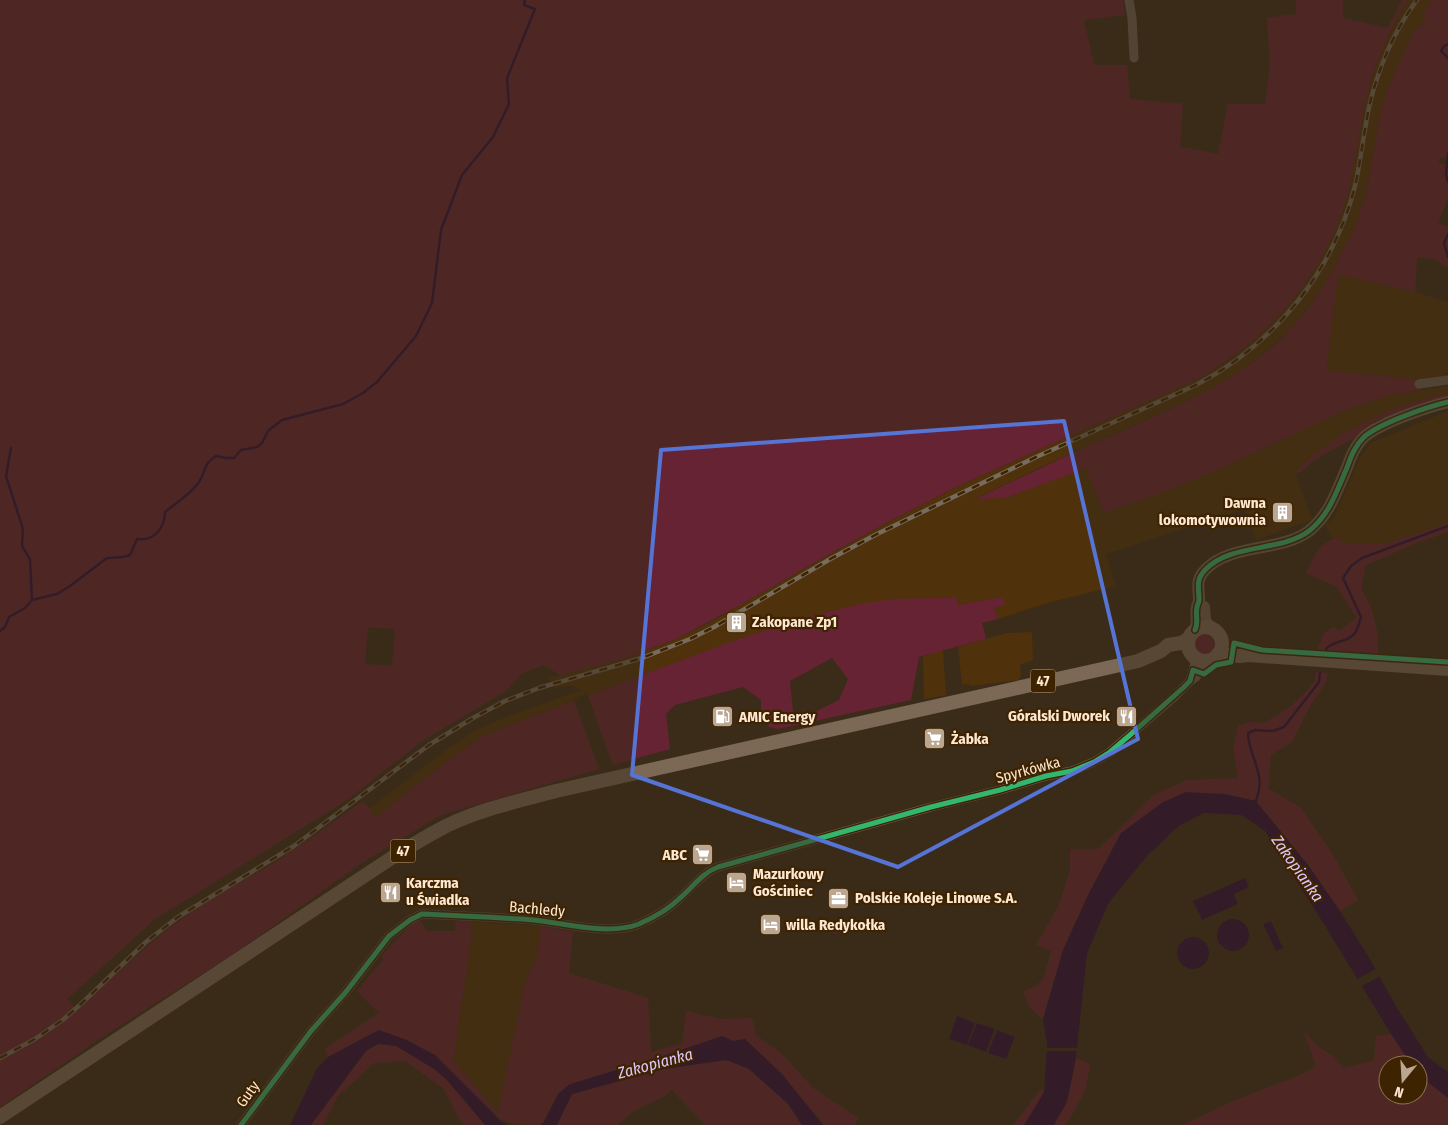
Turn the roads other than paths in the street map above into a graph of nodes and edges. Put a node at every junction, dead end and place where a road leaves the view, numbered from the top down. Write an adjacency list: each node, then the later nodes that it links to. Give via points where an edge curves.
1 (1129, 0): 2 (street)
2 (1134, 58)
3 (1448, 380): 4 (street)
4 (1419, 384)
5 (1448, 402): 6 (street, via 1400,418 1364,438 1354,450 1332,503 1319,522 1293,539 1219,558 1198,580)
6 (1199, 602): 7 (street, via 1203,604 1205,620); 8 (street, via 1196,607)
7 (1210, 628): 8 (main road, via 1217,632)
8 (1202, 648): 9 (main road); 10 (street); 10 (street, Spyrkówka, via 1199,674); 13 (main road, 47, via 1181,643 1166,646 1130,663 547,794 469,816 396,855)
9 (1448, 669)
10 (1190, 681): 11 (street, Spyrkówka, via 1130,736 1094,762 1072,771)
11 (847, 832): 12 (street, Bachledy, via 718,867 709,871 664,912 630,927 602,928 422,914 389,936)
12 (276, 1078): 14 (street, Guty)
13 (0, 1117)
14 (241, 1125)

